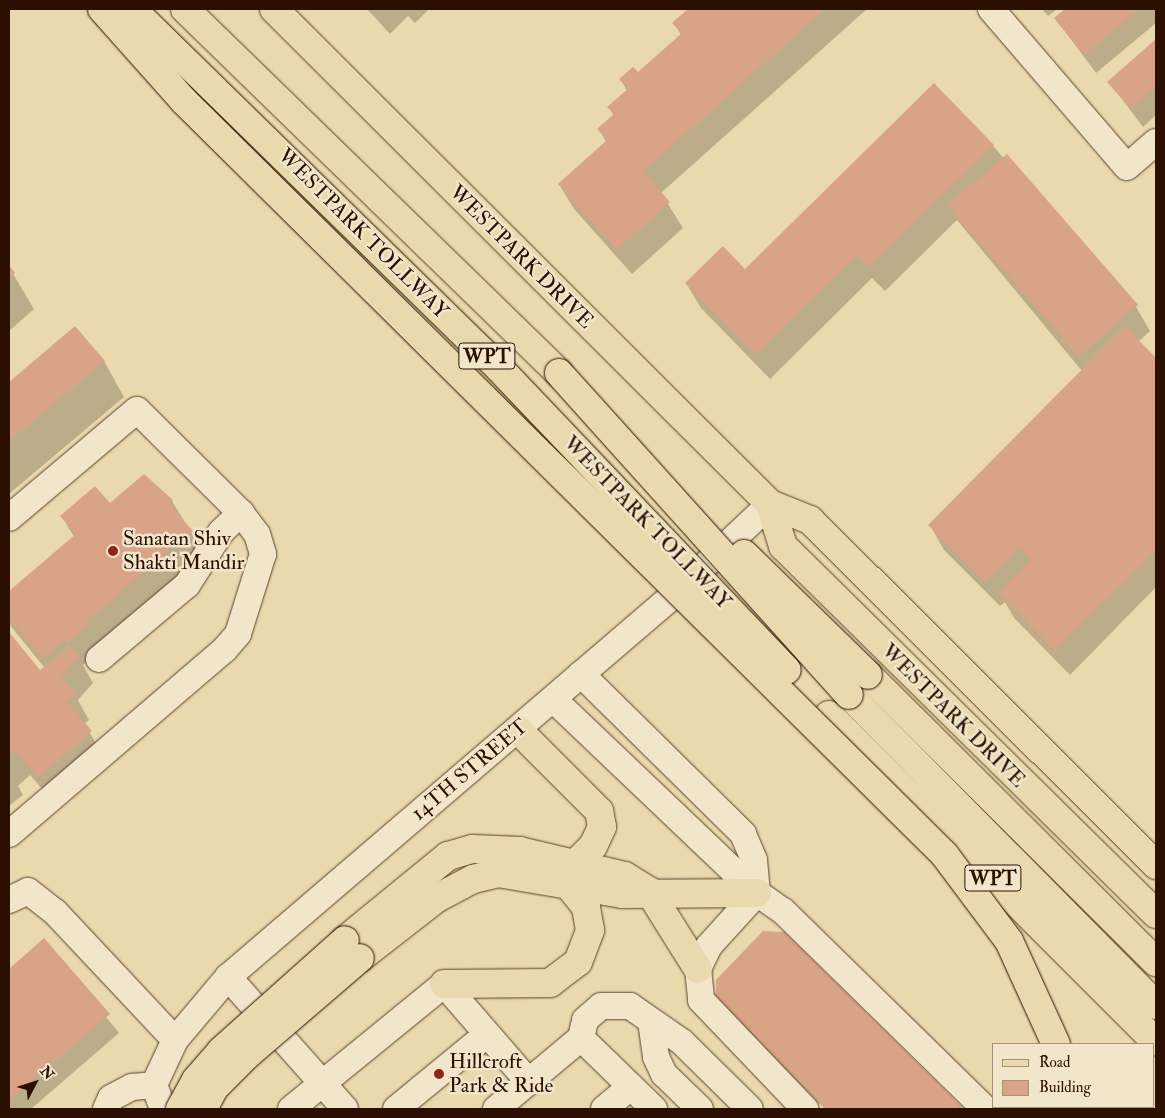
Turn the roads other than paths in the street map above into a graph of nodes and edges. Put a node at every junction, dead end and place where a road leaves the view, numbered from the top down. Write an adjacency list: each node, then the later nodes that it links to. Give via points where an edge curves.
1 (102, 9): 33 (main road, bridge, via 183,100 944,854 1009,941)
2 (132, 9): 32 (main road, WESTPARK TOLLWAY / WPT, bridge, via 499,368 829,714)
3 (185, 9): 7 (main road, WESTPARK TOLLWAY / WPT)
4 (274, 9): 8 (main road, WESTPARK DRIVE)
5 (991, 9): 6 (street, via 1127,167)
6 (1156, 142)
7 (559, 373): 23 (main road, bridge); 27 (main road, WESTPARK TOLLWAY / WPT, bridge, via 848,695)
8 (770, 504): 12 (street, 14TH STREET); 16 (main road, WESTPARK DRIVE, via 810,520); 21 (main road, WESTPARK DRIVE, via 783,546)
9 (241, 513): 10 (street, via 136,410); 11 (street, via 221,532 187,585); 15 (street, via 258,534 263,554 238,634)
10 (9, 518)
11 (99, 659)
12 (581, 674): 13 (street, 14TH STREET); 19 (street, via 743,834 754,860)
13 (553, 699): 14 (street, 14TH STREET); 19 (street)
14 (518, 730): 17 (main road, via 599,810 602,827); 25 (street, 14TH STREET)
15 (9, 834)
16 (1156, 865)
17 (572, 875): 18 (main road, via 625,876); 22 (main road, via 498,873 473,879); 26 (main road, via 586,907 590,930 578,962 550,983)
18 (649, 892): 19 (main road); 24 (main road)
19 (757, 893): 24 (street, via 725,924); 51 (street, via 782,911)
20 (18, 896): 31 (street, via 55,912)
21 (1156, 914)
22 (352, 949): 40 (main road, bridge, via 221,1051 196,1080); 41 (main road, bridge, via 214,1088)
23 (1156, 962)
24 (698, 969): 50 (street, via 701,1000 710,1012)
25 (228, 977): 31 (street, 14TH STREET); 34 (street)
26 (444, 984): 29 (street); 34 (street)
27 (1156, 1005)
28 (651, 1020): 30 (street, via 630,1006 601,1006 585,1020); 48 (street, via 656,1057 664,1074); 49 (street, via 682,1042)
29 (486, 1034): 35 (street); 44 (street)
30 (581, 1038): 35 (street); 37 (street)
31 (175, 1040): 36 (street, 14TH STREET)
32 (1156, 1042)
33 (1056, 1043)
34 (321, 1082): 42 (street); 43 (street)
35 (529, 1082): 45 (street)
36 (154, 1085): 38 (street, via 125,1091 111,1098); 39 (street)
37 (631, 1086): 46 (street); 47 (street)
38 (106, 1109)
39 (163, 1109)
40 (180, 1109)
41 (203, 1109)
42 (291, 1109)
43 (345, 1109)
44 (396, 1109)
45 (496, 1109)
46 (604, 1109)
47 (654, 1109)
48 (700, 1109)
49 (750, 1109)
50 (805, 1109)
51 (985, 1109)

